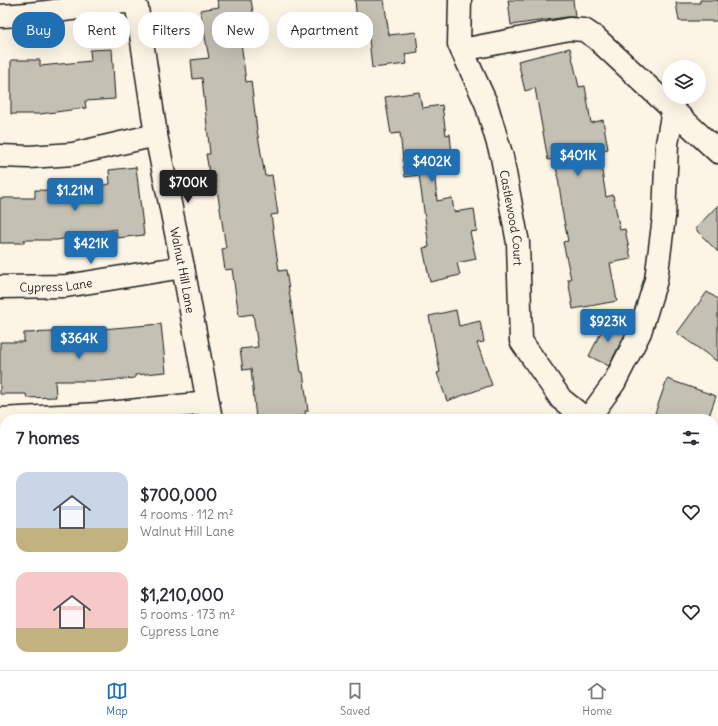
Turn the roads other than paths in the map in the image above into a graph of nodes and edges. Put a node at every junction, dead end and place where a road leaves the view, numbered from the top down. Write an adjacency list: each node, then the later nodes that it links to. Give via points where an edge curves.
1 (460, 0): 4 (street, Castlewood Court, via 459,44)
2 (135, 2): 3 (street, via 120,1 28,15); 6 (street, Walnut Hill Lane)
3 (0, 16)
4 (462, 50): 5 (street, via 569,28 584,30); 13 (street, Castlewood Court, via 486,103 502,157 518,243 522,340 561,399)
5 (674, 110): 7 (street); 14 (street, via 667,144 664,217 656,280 640,332 614,383)
6 (156, 135): 8 (street, via 73,154); 9 (street, Walnut Hill Lane)
7 (718, 152)
8 (0, 156)
9 (183, 267): 10 (street, Cypress Lane, via 66,286); 11 (street, Walnut Hill Lane)
10 (0, 286)
11 (210, 411): 12 (street)
12 (99, 414)
13 (580, 414)
14 (591, 414)

